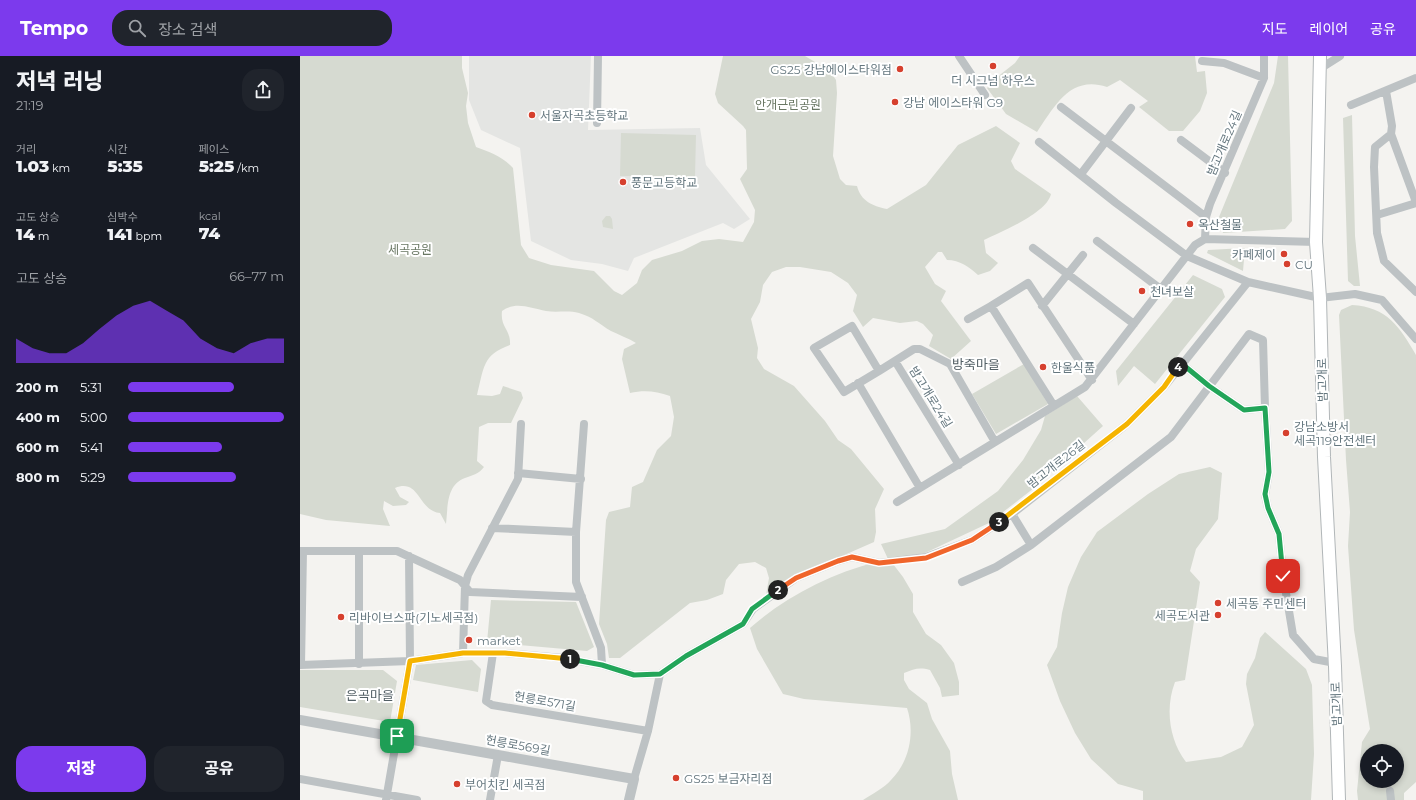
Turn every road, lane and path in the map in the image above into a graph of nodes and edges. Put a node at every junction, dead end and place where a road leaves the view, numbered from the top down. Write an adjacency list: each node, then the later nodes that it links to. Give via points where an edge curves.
1 (598, 56): 15 (street)
2 (959, 56): 11 (street)
3 (1264, 56): 8 (street, 밤고개로24길)
4 (1320, 56): 7 (main road, 밤고개로)
5 (1340, 56): 7 (street)
6 (1202, 61): 8 (street, via 1224,63)
7 (1321, 68): 27 (main road, 밤고개로)
8 (1264, 78): 20 (street, 밤고개로24길)
9 (1416, 78): 10 (street)
10 (1386, 91): 12 (street); 16 (street)
11 (985, 95)
12 (1351, 105)
13 (1061, 107): 18 (street)
14 (1131, 108): 18 (street)
15 (597, 123)
16 (1391, 134): 22 (street); 23 (street, via 1375,147)
17 (1181, 140): 20 (street)
18 (1107, 141): 21 (street); 24 (street)
19 (1039, 142): 21 (street)
20 (1225, 173): 24 (street, 밤고개로24길)
21 (1081, 174): 30 (street)
22 (1416, 202): 23 (street)
23 (1378, 215): 34 (street, via 1377,233 1384,261)
24 (1206, 217): 25 (street, 밤고개로24길)
25 (1205, 239): 27 (street); 30 (street, via 1195,245)
26 (1097, 241): 33 (street)
27 (1316, 242): 35 (main road, 밤고개로)
28 (1033, 248): 31 (street)
29 (1082, 255): 31 (street)
30 (1187, 256): 32 (street); 33 (street)
31 (1068, 274): 37 (street); 39 (street)
32 (1248, 282): 35 (street); 42 (street, 밤고개로26길)
33 (1162, 290): 39 (street)
34 (1416, 292)
35 (1320, 298): 40 (street, via 1355,294 1382,300); 70 (main road, 밤고개로, via 1324,458)
36 (991, 306): 37 (street, via 1028,283); 38 (street); 47 (street)
37 (1042, 306): 44 (street)
38 (968, 319)
39 (1134, 324): 44 (street)
40 (1415, 335)
41 (895, 361): 43 (street, 밤고개로24길); 51 (street, via 914,349 920,349 950,364); 52 (street, 밤고개로24길)
42 (1181, 363): 46 (street); 57 (street, 밤고개로26길, via 1164,387 1127,424)
43 (879, 371): 45 (street, 밤고개로24길); 45 (street, via 852,326 814,348 844,392)
44 (1092, 380): 47 (street, via 1077,393)
45 (858, 383): 55 (street)
46 (1209, 386): 48 (street, via 1244,410); 48 (street, via 1248,334 1263,340); 60 (street, via 1171,437)
47 (1054, 406): 51 (street)
48 (1265, 408): 70 (street, via 1269,472 1265,494 1279,534 1293,635 1314,660)
49 (521, 424): 53 (street)
50 (584, 424): 54 (street)
51 (995, 442): 52 (street)
52 (959, 465): 55 (street)
53 (518, 473): 54 (street); 58 (street, via 518,479)
54 (581, 479): 59 (street)
55 (920, 488): 56 (street)
56 (897, 502)
57 (1012, 514): 60 (street); 74 (street, 밤고개로26길, via 972,540 926,558 879,563 852,557 796,578 752,609 743,624 686,656)
58 (492, 528): 59 (street); 65 (street)
59 (576, 532): 66 (street, via 576,582)
60 (1031, 544): 64 (street, via 996,567)
61 (301, 551): 62 (street); 72 (street)
62 (359, 552): 63 (street, via 397,551); 71 (street)
63 (409, 556): 65 (street, via 460,580); 69 (street)
64 (962, 582)
65 (465, 586): 66 (street, via 470,592); 67 (street)
66 (582, 597): 73 (street, via 601,648)
67 (463, 653): 68 (street); 69 (street)
68 (492, 653): 73 (street, via 563,658); 76 (street, 헌릉로571길, via 486,701 492,705)
69 (410, 661): 71 (street); 77 (street)
70 (1334, 663): 86 (main road, 밤고개로)
71 (359, 664): 72 (street)
72 (300, 665)
73 (602, 665): 74 (street, via 634,675)
74 (660, 674): 76 (street)
75 (300, 720): 77 (street, 헌릉로569길)
76 (648, 731): 80 (street)
77 (397, 736): 78 (street, 헌릉로569길); 82 (street)
78 (498, 755): 80 (street, 헌릉로569길); 84 (street)
79 (300, 779): 82 (street)
80 (634, 779): 85 (street)
81 (1390, 791): 87 (street)
82 (386, 797): 83 (street)
83 (417, 800)
84 (490, 800)
85 (629, 800)
86 (1339, 800)
87 (1391, 800)

